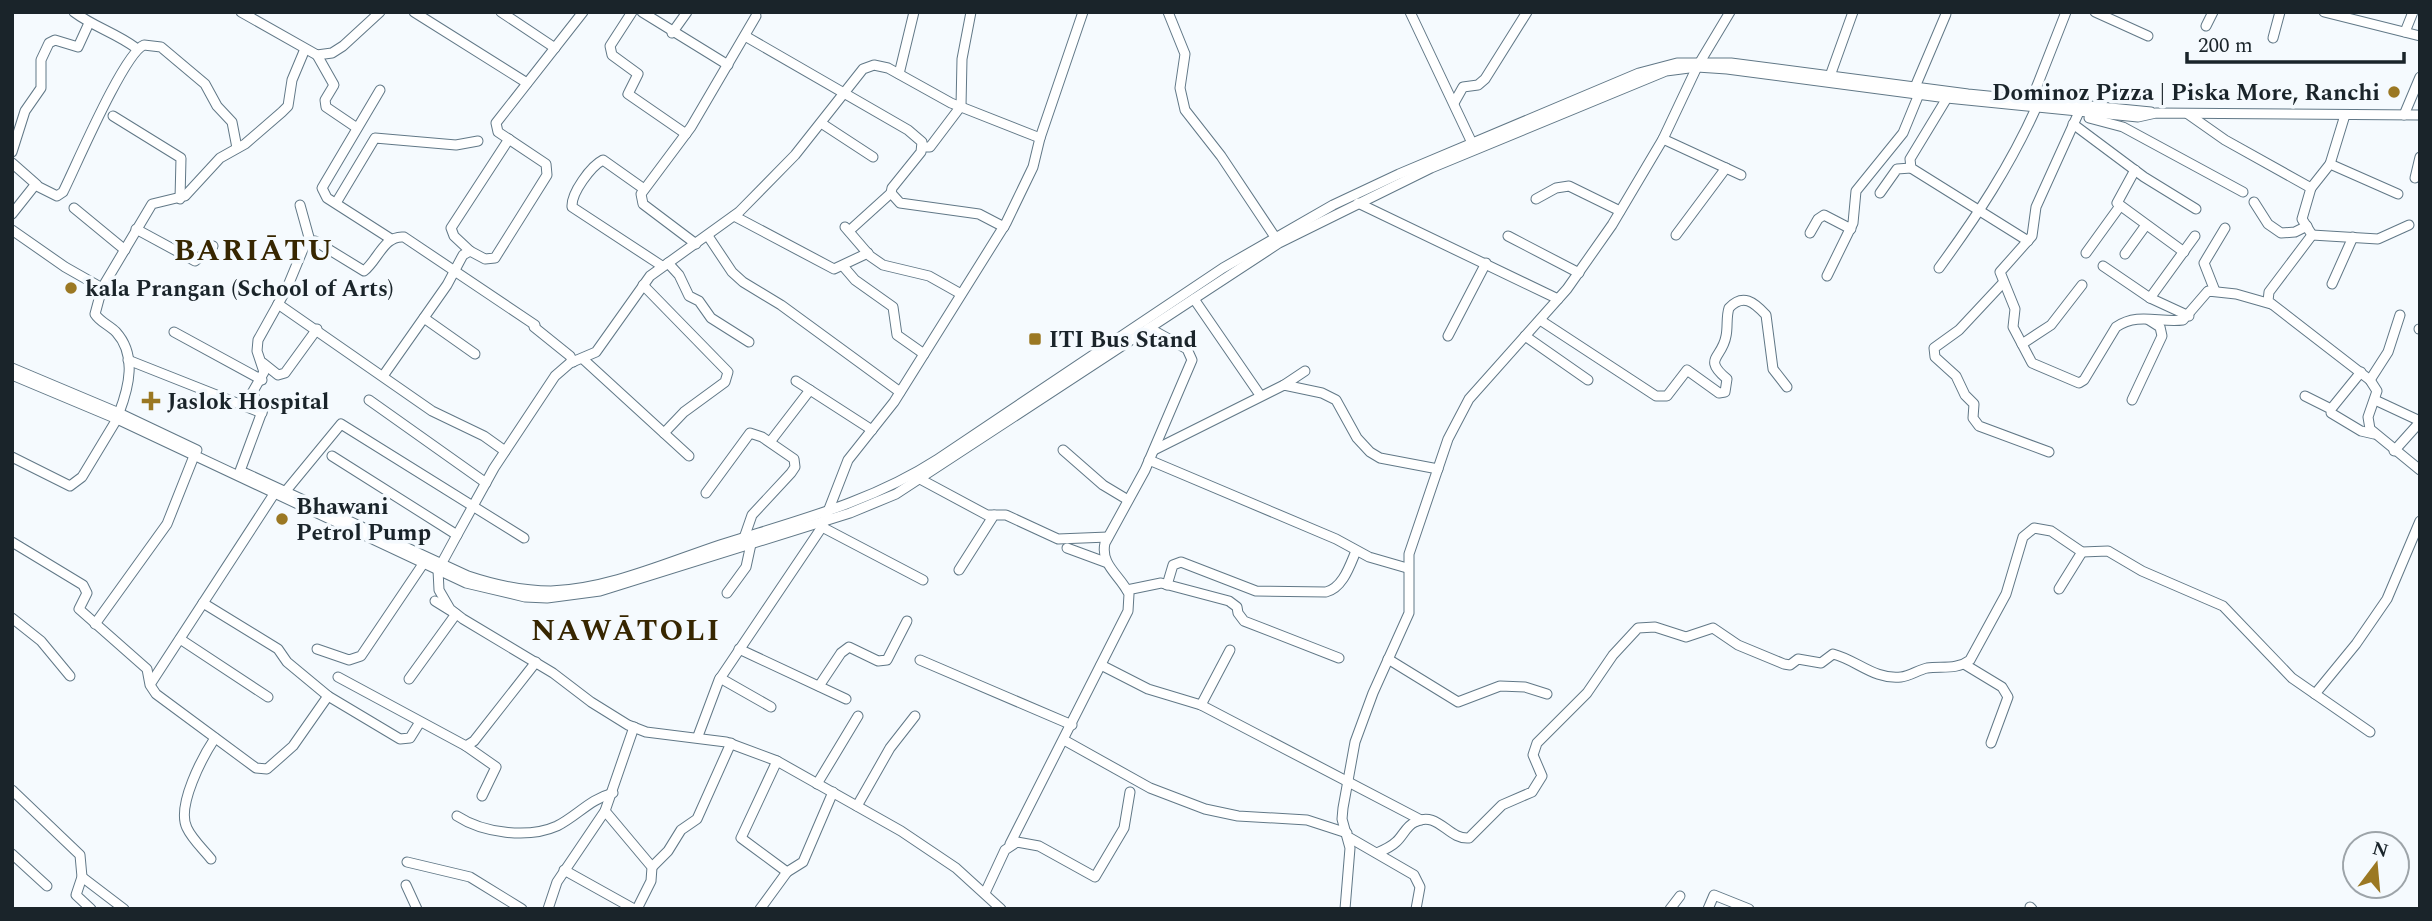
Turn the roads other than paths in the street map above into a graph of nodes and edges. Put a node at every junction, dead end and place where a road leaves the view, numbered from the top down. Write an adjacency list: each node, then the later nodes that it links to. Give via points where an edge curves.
1 (74, 12): 27 (street)
2 (241, 12): 37 (street)
3 (380, 12): 38 (street, via 343,46)
4 (414, 12): 44 (street)
5 (501, 12): 36 (street)
6 (583, 12): 36 (street)
7 (632, 12): 61 (street, via 610,46 612,55 638,74 628,94)
8 (642, 12): 30 (street)
9 (687, 12): 30 (street)
10 (914, 12): 41 (street)
11 (971, 12): 51 (street, via 962,59)
12 (1072, 12): 24 (street)
13 (1168, 12): 112 (street, via 1185,54 1180,88 1185,110)
14 (1410, 12): 49 (street)
15 (1527, 12): 49 (street, via 1485,79 1463,87)
16 (1730, 12): 39 (street)
17 (1853, 12): 42 (street)
18 (2066, 12): 50 (street)
19 (2095, 12): 32 (street)
20 (2213, 12): 28 (street)
21 (2280, 12): 34 (street)
22 (2324, 12): 29 (street)
23 (2413, 12): 29 (street)
24 (1083, 14): 62 (street)
25 (1946, 14): 46 (street)
26 (756, 16): 31 (street)
27 (89, 23): 35 (street, via 112,31); 69 (street, via 78,47 55,40 49,43 41,60 41,88 25,111)
28 (2206, 26)
29 (2405, 32): 33 (street)
30 (672, 33): 40 (street)
31 (745, 36): 40 (street); 47 (street)
32 (2148, 36)
33 (2420, 36)
34 (2273, 38)
35 (136, 48): 68 (street, via 161,47 198,76 232,122); 79 (street, via 99,113 63,192 57,196)
36 (555, 48): 44 (street)
37 (305, 49): 38 (street); 68 (street, via 292,80 288,106)
38 (317, 55): 60 (street, via 334,85 326,107)
39 (1699, 64): 42 (street); 46 (street); 64 (street); 66 (street, via 1660,66 1639,73); 90 (street, via 1651,75)
40 (728, 65): 61 (street)
41 (899, 74): 47 (street, via 869,66); 51 (street)
42 (1830, 76): 46 (street)
43 (2420, 77): 55 (street)
44 (527, 83): 63 (street, via 496,123 498,132)
45 (380, 90): 60 (street)
46 (1917, 91): 48 (street); 50 (street); 104 (street, via 1903,133 1856,191)
47 (844, 95): 59 (street); 67 (street, via 908,130)
48 (1947, 98): 50 (street); 75 (street, via 1910,159)
49 (1454, 103): 66 (street)
50 (2033, 104): 52 (street); 58 (street); 96 (street, via 2009,166)
51 (961, 106): 62 (street); 67 (street, via 930,147)
52 (2156, 113): 53 (street); 58 (street)
53 (2187, 113): 54 (street); 80 (street)
54 (2345, 115): 55 (street); 73 (street)
55 (2404, 115): 56 (street)
56 (2420, 115)
57 (113, 116): 86 (street, via 181,158)
58 (2076, 117): 76 (street); 82 (street, via 2123,127); 116 (street, via 2035,207 2034,232)
59 (821, 123): 70 (street); 98 (street)
60 (358, 128): 89 (street, via 324,183 323,193)
61 (686, 134): 81 (street)
62 (1040, 138): 101 (street, via 1033,167)
63 (509, 139): 120 (street, via 451,228); 120 (street, via 541,160 549,171 499,254 490,260)
64 (1663, 139): 74 (street); 95 (street)
65 (478, 141): 89 (street, via 456,145 375,138)
66 (1472, 143): 112 (street, via 1333,205)
67 (923, 147): 83 (street)
68 (237, 148): 86 (street, via 220,158)
69 (12, 152)
70 (873, 157)
71 (2420, 157): 78 (street)
72 (12, 163): 79 (street)
73 (2330, 164): 80 (street); 85 (street)
74 (1726, 168): 77 (street); 108 (street)
75 (1911, 168): 84 (street, via 1897,169); 96 (street)
76 (2135, 170): 92 (street, via 2117,200); 94 (street)
77 (1741, 175)
78 (2415, 178)
79 (37, 185): 97 (street)
80 (2311, 188): 106 (street, via 2302,215)
81 (645, 189): 117 (street, via 643,204); 126 (street, via 603,160 573,197 572,207)
82 (2243, 192)
83 (891, 193): 101 (street, via 906,206 979,214); 122 (street, via 847,229)
84 (1880, 193)
85 (2398, 194)
86 (180, 198): 103 (street, via 152,204)
87 (1536, 199): 95 (street, via 1569,186)
88 (2254, 202): 106 (street, via 2271,227 2281,233)
89 (336, 203): 114 (street)
90 (1357, 203): 125 (street); 141 (street, via 1279,243)
91 (300, 205): 115 (street)
92 (2120, 206): 99 (street); 123 (street)
93 (74, 208): 119 (street)
94 (2196, 209)
95 (1620, 211): 131 (street)
96 (1980, 212): 116 (street); 129 (street)
97 (12, 214)
98 (734, 216): 109 (street); 127 (street, via 829,267)
99 (2146, 225): 121 (street); 124 (street)
100 (2409, 225): 113 (street, via 2382,238)
101 (1004, 227): 139 (street)
102 (2225, 228): 138 (street, via 2204,263)
103 (136, 229): 118 (street, via 190,260 199,261); 119 (street)
104 (1851, 229): 107 (street, via 1824,215); 132 (street)
105 (12, 230): 137 (street)
106 (2309, 230): 113 (street); 144 (street, via 2269,292)
107 (1810, 233)
108 (1676, 235)
109 (708, 236): 117 (street); 175 (street, via 737,278)
110 (1508, 236): 131 (street)
111 (2195, 236): 121 (street)
112 (1275, 237): 181 (street)
113 (2353, 237): 134 (street)
114 (391, 239): 115 (street, via 365,271); 130 (street, via 404,237)
115 (310, 240): 143 (street, via 301,249)
116 (2028, 241): 133 (street, via 2002,268)
117 (696, 244): 126 (street)
118 (213, 246)
119 (125, 250): 137 (street)
120 (470, 251): 130 (street)
121 (2184, 251): 140 (street)
122 (868, 253): 127 (street); 139 (street, via 883,265 929,276)
123 (2086, 253)
124 (2125, 254)
125 (1486, 263): 142 (street); 153 (street)
126 (665, 265): 135 (street); 155 (street, via 679,275 689,296 699,301 711,318)
127 (843, 266): 158 (street, via 855,281 893,307 897,335)
128 (2103, 266): 140 (street)
129 (1939, 268)
130 (454, 271): 147 (street); 162 (street, via 550,338)
131 (1578, 273): 142 (street)
132 (1827, 276)
133 (2002, 284): 156 (street, via 2014,303 2013,327); 195 (street, via 1959,330 1934,348 1935,357 1959,380 1974,404 1973,418 1979,426)
134 (2332, 284)
135 (643, 285): 159 (street, via 596,352); 188 (street, via 728,372 725,382)
136 (2082, 285): 156 (street, via 2051,325)
137 (102, 288): 160 (street, via 95,314 118,334)
138 (2215, 290): 144 (street); 146 (street, via 2203,294)
139 (961, 294): 158 (street)
140 (2150, 298): 146 (street)
141 (1194, 299): 150 (street); 176 (street)
142 (1558, 299): 149 (street)
143 (278, 304): 151 (street); 161 (street, via 258,340)
144 (2271, 304): 165 (street)
145 (2400, 315): 170 (street, via 2388,352)
146 (2189, 316): 148 (street, via 2175,321)
147 (424, 318): 157 (street); 167 (street)
148 (2144, 318): 156 (street, via 2116,327 2079,383 2036,367); 179 (street, via 2160,327 2162,336)
149 (1540, 320): 154 (street); 173 (street, via 1656,396 1667,396 1687,370 1719,393 1725,392 1727,379 1714,362 1726,337 1729,308 1747,299 1766,315 1771,362)
150 (1149, 328): 181 (street); 192 (street, via 1186,349 1192,360)
151 (317, 329): 161 (street, via 285,373 278,375); 167 (street)
152 (174, 332): 168 (street)
153 (1448, 335)
154 (1525, 336): 169 (street); 201 (street, via 1468,399)
155 (749, 342)
156 (2022, 344)
157 (475, 354)
158 (924, 354): 175 (street)
159 (583, 359): 162 (street); 188 (street)
160 (128, 360): 183 (street); 184 (street, via 129,382)
161 (262, 362): 168 (street)
162 (573, 362): 193 (street, via 555,376)
163 (12, 368): 184 (street)
164 (1306, 372): 172 (street)
165 (2361, 372): 170 (street); 177 (street, via 2331,410)
166 (12, 375): 184 (street)
167 (383, 376): 193 (street, via 442,417)
168 (262, 380): 183 (street, via 252,393)
169 (1588, 380)
170 (2370, 380): 180 (street, via 2377,391)
171 (796, 381): 174 (street)
172 (1284, 385): 176 (street); 201 (street, via 1336,400 1357,438 1380,458)
173 (1787, 387)
174 (810, 390): 187 (street); 190 (street)
175 (900, 393): 187 (street)
176 (1261, 395): 192 (street)
177 (2305, 396)
178 (369, 400): 205 (street)
179 (2132, 400)
180 (2375, 400): 186 (street); 189 (street, via 2368,422)
181 (1028, 403): 185 (street)
182 (2331, 413): 189 (street)
183 (262, 414): 203 (street)
184 (118, 416): 196 (street); 199 (street, via 82,477 70,486); 203 (street)
185 (1008, 416): 204 (street); 212 (street, via 902,481)
186 (2420, 422): 194 (street)
187 (872, 430): 212 (street, via 848,460)
188 (664, 433): 198 (street)
189 (2374, 434): 194 (street)
190 (770, 442): 207 (street, via 756,434 746,436); 217 (street, via 794,459 795,467 752,515)
191 (1063, 450): 209 (street)
192 (1154, 450): 200 (street)
193 (505, 451): 205 (street)
194 (2394, 451): 202 (street)
195 (2049, 452)
196 (194, 456): 208 (street); 237 (street, via 167,524)
197 (332, 456): 214 (street)
198 (689, 456)
199 (12, 457)
200 (1149, 460): 209 (street); 220 (street)
201 (1438, 469): 225 (street)
202 (2420, 470)
203 (240, 471): 206 (street)
204 (920, 479): 211 (street); 212 (street, via 876,503)
205 (486, 483): 210 (street)
206 (285, 492): 210 (street, via 341,424); 224 (street)
207 (706, 493)
208 (274, 494): 223 (street); 233 (street)
209 (1128, 500): 215 (street)
210 (473, 506): 214 (street); 216 (street)
211 (994, 515): 215 (street, via 1006,515 1058,539); 226 (street)
212 (825, 520): 217 (street); 227 (street); 240 (street)
213 (2420, 521): 255 (street, via 2387,599)
214 (457, 535): 224 (street)
215 (1108, 537): 222 (street)
216 (524, 538)
217 (747, 541): 224 (street, via 600,591 547,598 503,594); 231 (street, via 746,567)
218 (12, 542): 237 (street, via 83,585 87,593 79,609)
219 (1067, 548): 222 (street)
220 (1356, 551): 225 (street); 228 (street, via 1332,591 1256,591 1181,562 1173,565)
221 (2082, 552): 229 (street); 246 (street, via 2051,531 2027,531 2006,594); 255 (street, via 2108,551 2223,606 2284,670)
222 (1105, 562): 230 (street)
223 (423, 564): 224 (street); 239 (street, via 361,656 349,660)
224 (440, 567): 234 (street, via 441,598)
225 (1407, 568): 243 (street, via 1409,613)
226 (959, 570)
227 (923, 580)
228 (1167, 585): 230 (street, via 1152,583); 242 (street, via 1229,601 1244,621)
229 (2059, 589)
230 (1127, 590): 247 (street, via 1128,611)
231 (727, 593)
232 (435, 601): 234 (street)
233 (203, 603): 238 (street); 256 (street, via 278,649)
234 (456, 614): 245 (street); 251 (street)
235 (13, 619): 248 (street, via 41,641)
236 (907, 621): 253 (street, via 887,660 878,661 849,647)
237 (95, 624): 252 (street, via 147,669)
238 (180, 639): 252 (street); 257 (street)
239 (317, 649)
240 (739, 649): 250 (street); 253 (street)
241 (1230, 650): 259 (street)
242 (1339, 658)
243 (1388, 659): 254 (street, via 1458,702 1507,686); 274 (street, via 1363,716)
244 (919, 660): 264 (street)
245 (536, 662): 265 (street); 272 (street)
246 (1964, 664): 271 (street, via 2002,687 2008,697); 284 (street, via 1890,677 1833,654 1821,663 1802,659 1784,664 1738,645 1713,628 1686,637 1655,627 1638,628 1587,693 1537,743 1533,755 1542,776 1532,792 1502,805 1469,838 1437,821)
247 (1101, 665): 259 (street, via 1147,690); 264 (street)
248 (69, 676)
249 (338, 677): 263 (street)
250 (720, 677): 260 (street); 267 (street)
251 (409, 679)
252 (150, 685): 268 (street)
253 (819, 686): 258 (street)
254 (1547, 694)
255 (2315, 694): 266 (street)
256 (328, 696): 263 (street, via 400,739 410,738); 268 (street, via 293,746 267,769 256,768)
257 (268, 697)
258 (846, 699)
259 (1202, 705): 274 (street)
260 (771, 707)
261 (858, 716): 275 (street)
262 (915, 716): 281 (street, via 890,748)
263 (420, 722): 272 (street)
264 (1072, 725): 269 (street)
265 (634, 727): 267 (street); 279 (street)
266 (2370, 732)
267 (698, 736): 270 (street)
268 (215, 738): 288 (street, via 198,766 185,816 187,829)
269 (1064, 740): 285 (street, via 1150,788 1205,809 1307,820); 286 (street)
270 (731, 743): 273 (street); 291 (street, via 697,819 681,830)
271 (1991, 743)
272 (466, 746): 280 (street, via 496,767)
273 (778, 761): 275 (street); 293 (street, via 741,838)
274 (1347, 780): 284 (street); 285 (street, via 1342,819)
275 (817, 784): 277 (street)
276 (12, 790): 294 (street, via 77,851)
277 (833, 792): 281 (street); 293 (street, via 803,862)
278 (1130, 792): 286 (street, via 1124,828 1095,877 1039,846)
279 (613, 793): 282 (street); 283 (street, via 542,830 487,830)
280 (482, 796)
281 (857, 806): 297 (street, via 945,861)
282 (605, 811): 291 (street); 292 (street)
283 (457, 816)
284 (1421, 820): 287 (street)
285 (1349, 836): 287 (street); 307 (street)
286 (1010, 844): 297 (street)
287 (1377, 853): 308 (street, via 1414,875 1420,887)
288 (211, 859)
289 (14, 860): 296 (street)
290 (407, 862): 302 (street, via 470,877)
291 (652, 867): 304 (street, via 651,881)
292 (564, 870): 303 (street); 304 (street)
293 (786, 872): 305 (street)
294 (82, 877): 299 (street, via 76,895); 300 (street)
295 (406, 885): 301 (street)
296 (47, 886)
297 (985, 893): 306 (street)
298 (1680, 896): 309 (street)
299 (91, 909)
300 (124, 909)
301 (417, 909)
302 (522, 909)
303 (548, 909)
304 (635, 909)
305 (760, 909)
306 (1001, 909)
307 (1345, 909)
308 (1416, 909)
309 (1670, 909)
310 (1708, 909): 311 (street, via 1714,895)
311 (1749, 909)

